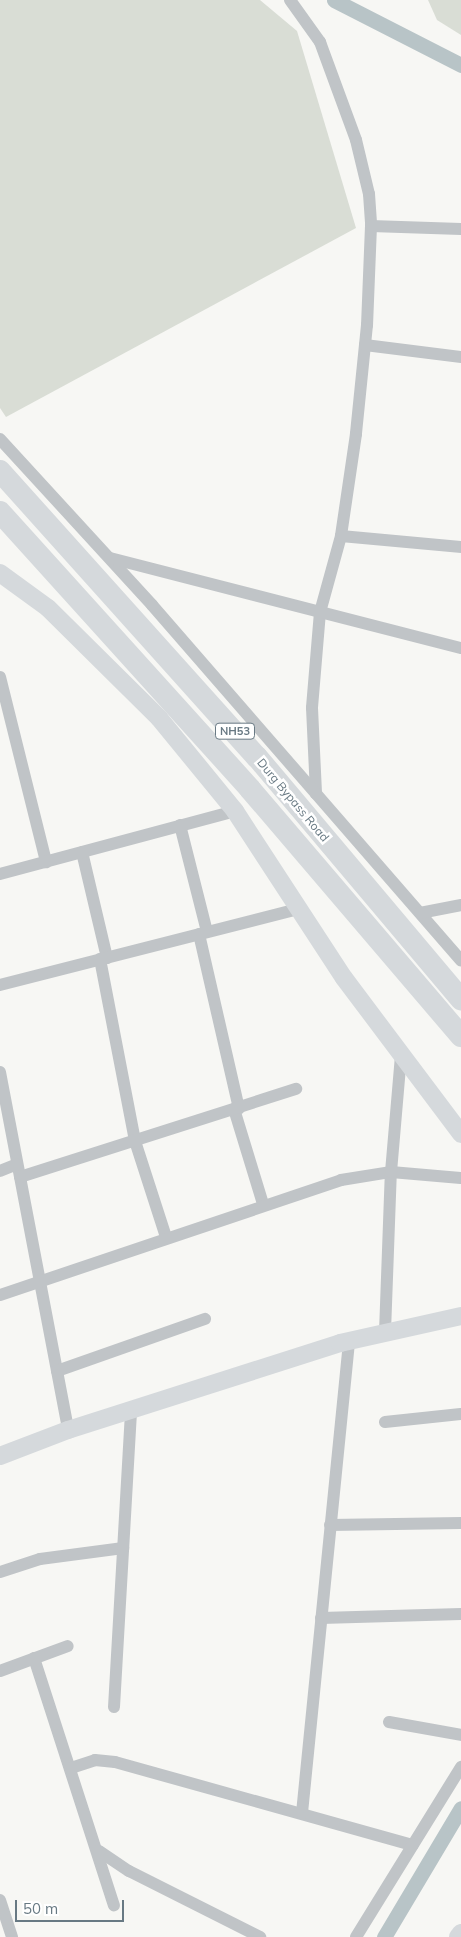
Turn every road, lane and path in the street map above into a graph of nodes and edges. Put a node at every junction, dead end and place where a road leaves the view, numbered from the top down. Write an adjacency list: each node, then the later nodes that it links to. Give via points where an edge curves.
1 (290, 0): 2 (street, via 320,42 356,140 369,194)
2 (372, 226): 3 (street); 4 (street)
3 (461, 229)
4 (365, 345): 5 (street); 9 (street)
5 (461, 357)
6 (0, 439): 11 (street)
7 (0, 471): 29 (highway, Durg Bypass Road / NH53, via 257,757)
8 (0, 512): 30 (highway, Durg Bypass Road / NH53, via 250,789)
9 (341, 536): 10 (street); 13 (street)
10 (461, 547)
11 (109, 558): 13 (street); 16 (street)
12 (0, 573): 17 (street, via 48,608 159,718)
13 (320, 612): 14 (street); 16 (street, via 312,708)
14 (461, 648)
15 (0, 677): 20 (street)
16 (316, 794): 24 (street)
17 (235, 811): 18 (street); 23 (street)
18 (180, 826): 19 (street); 25 (street)
19 (82, 852): 20 (street); 26 (street)
20 (46, 862): 21 (street)
21 (0, 874)
22 (461, 905): 24 (street)
23 (299, 909): 25 (street); 31 (street, via 344,978)
24 (420, 914): 27 (street)
25 (203, 933): 26 (street); 34 (street)
26 (103, 958): 28 (street); 36 (street)
27 (461, 961)
28 (0, 985)
29 (461, 999)
30 (461, 1036)
31 (401, 1055): 35 (street); 39 (street)
32 (0, 1072): 38 (street)
33 (296, 1089): 34 (street)
34 (236, 1108): 36 (street); 41 (street)
35 (461, 1134)
36 (135, 1141): 38 (street); 42 (street)
37 (0, 1171): 38 (street)
38 (19, 1171): 43 (street)
39 (391, 1172): 40 (street); 41 (street, via 341,1180); 47 (street)
40 (461, 1178)
41 (264, 1204): 42 (street)
42 (166, 1237): 43 (street)
43 (40, 1282): 44 (street); 49 (street)
44 (0, 1295)
45 (461, 1316): 47 (street)
46 (205, 1319): 49 (street)
47 (385, 1332): 48 (street)
48 (349, 1341): 50 (street); 56 (street)
49 (57, 1371): 53 (street)
50 (131, 1412): 53 (street); 57 (street)
51 (461, 1414): 52 (street)
52 (385, 1422)
53 (68, 1430): 54 (street)
54 (0, 1456)
55 (461, 1523): 56 (street)
56 (330, 1526): 60 (street)
57 (123, 1548): 58 (street, via 40,1559); 64 (street)
58 (0, 1572)
59 (461, 1614): 60 (street)
60 (321, 1618): 69 (street)
61 (68, 1646): 62 (street)
62 (34, 1658): 63 (street); 67 (street)
63 (0, 1671)
64 (114, 1707)
65 (389, 1722): 66 (street)
66 (461, 1735)
67 (71, 1768): 69 (street, via 95,1760 115,1762); 71 (street)
68 (461, 1768): 70 (street)
69 (302, 1813): 70 (street)
70 (413, 1845): 77 (street)
71 (99, 1851): 73 (street); 76 (street, via 129,1871)
72 (0, 1900): 75 (street)
73 (114, 1905)
74 (461, 1933): 78 (street)
75 (12, 1937)
76 (260, 1937)
77 (356, 1937)
78 (458, 1937)

